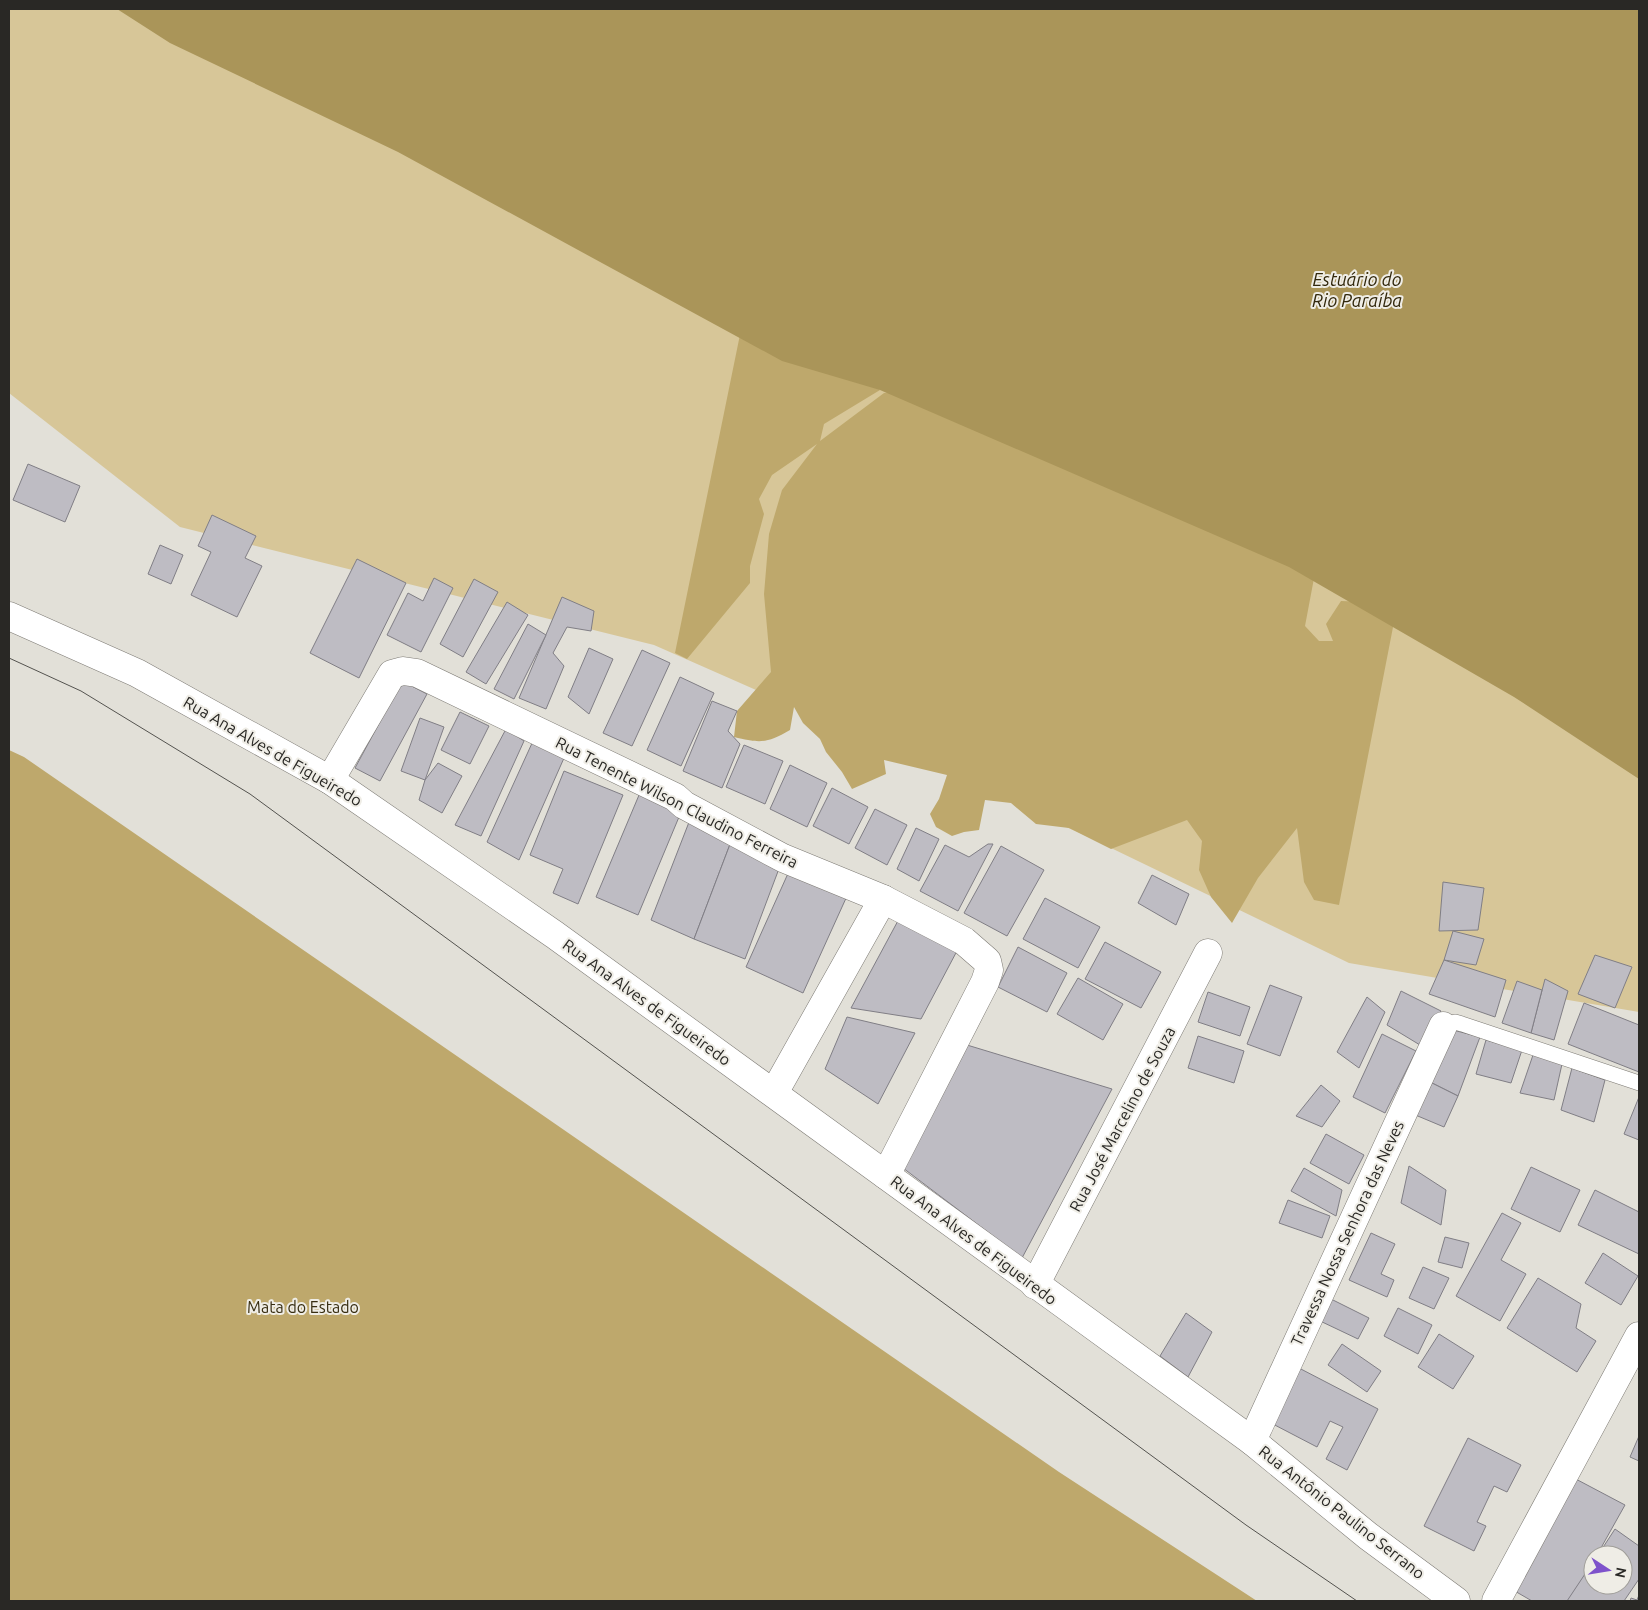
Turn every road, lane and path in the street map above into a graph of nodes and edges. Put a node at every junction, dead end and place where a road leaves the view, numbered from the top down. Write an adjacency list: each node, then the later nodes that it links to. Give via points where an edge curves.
1 (9, 616): 2 (street, Rua Ana Alves de Figueiredo, via 137,673)
2 (330, 780): 3 (street, Rua Tenente Wilson Claudino Ferreira, via 392,674 403,671 417,673 675,797 684,806 783,858); 7 (street, Rua Ana Alves de Figueiredo, via 555,935)
3 (883, 899): 7 (street); 8 (street, Rua Tenente Wilson Claudino Ferreira, via 964,941 987,961 989,970)
4 (1208, 953): 9 (street, Rua José Marcelino de Souza)
5 (1443, 1026): 6 (lane, via 1455,1022 1462,1024); 11 (street, Travessa Nossa Senhora das Neves)
6 (1639, 1083)
7 (774, 1093): 8 (street, Rua Ana Alves de Figueiredo)
8 (886, 1175): 9 (street, Rua Ana Alves de Figueiredo)
9 (1035, 1286): 11 (street, Rua Ana Alves de Figueiredo)
10 (1639, 1336): 13 (street)
11 (1252, 1441): 12 (street, Rua Antônio Paulino Serrano, via 1368,1536)
12 (1456, 1601)
13 (1496, 1601)

